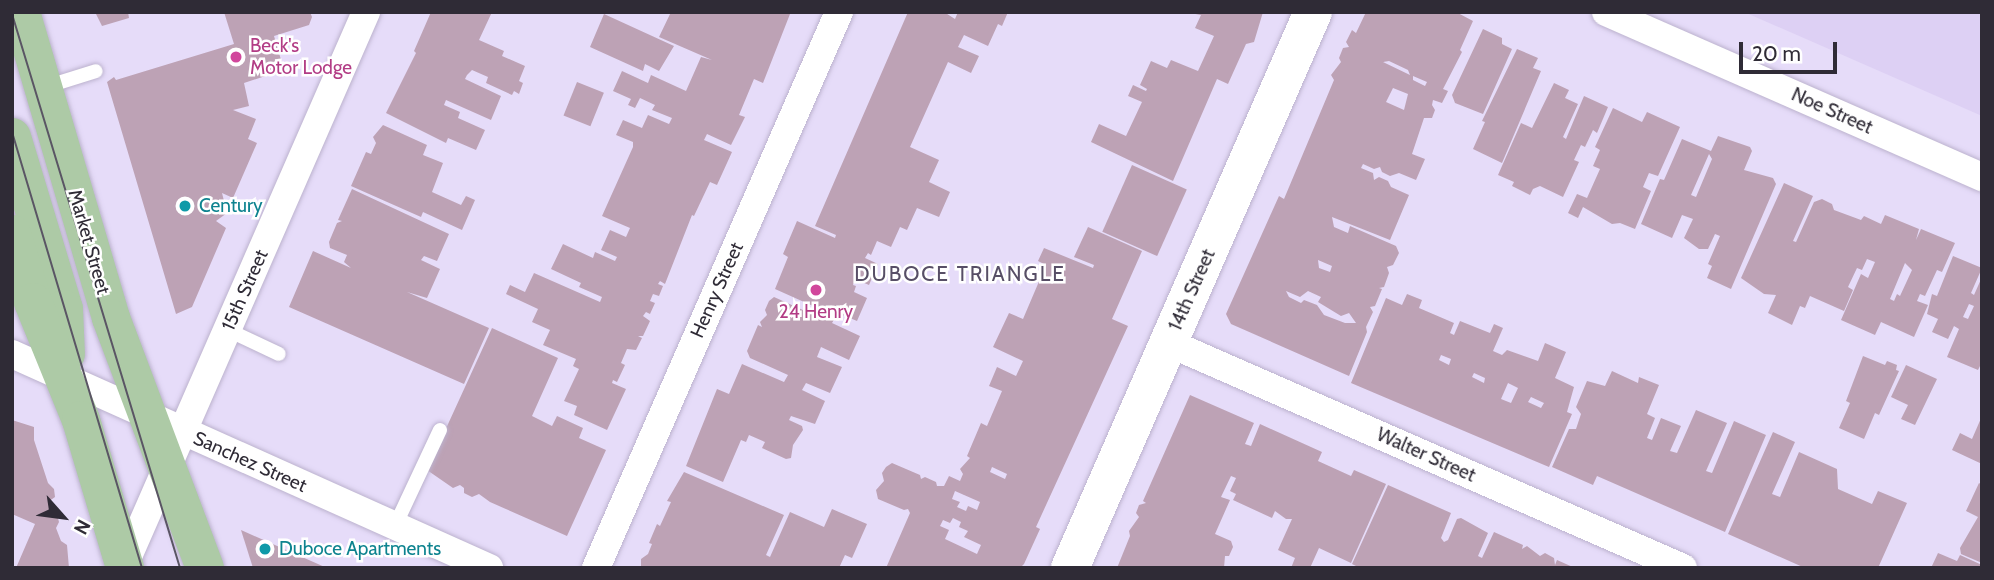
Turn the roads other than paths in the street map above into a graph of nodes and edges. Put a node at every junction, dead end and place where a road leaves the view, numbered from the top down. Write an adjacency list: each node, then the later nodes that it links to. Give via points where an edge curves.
1 (21, 12): 7 (main road, Market Street)
2 (366, 12): 11 (street, 15th Street)
3 (839, 12): 25 (street, Henry Street)
4 (1314, 12): 12 (street, 14th Street)
5 (1606, 12): 9 (street, Noe Street)
6 (96, 71): 7 (lane)
7 (43, 88): 16 (main road, Market Street, via 111,318)
8 (12, 137): 15 (main road, via 64,309)
9 (1982, 177)
10 (12, 234): 15 (main road, via 33,302)
11 (228, 330): 14 (lane); 18 (street, 15th Street)
12 (1169, 343): 26 (street, 14th Street); 27 (street, Walter Street)
13 (12, 354): 15 (street, Sanchez Street)
14 (279, 354)
15 (66, 381): 16 (street, Sanchez Street); 21 (main road)
16 (147, 415): 18 (street, Sanchez Street); 19 (main road, Market Street)
17 (440, 430): 20 (lane)
18 (183, 431): 19 (street, 15th Street); 20 (street, Sanchez Street)
19 (167, 468): 21 (street, 15th Street); 22 (main road, Market Street); 23 (main road, Market Street)
20 (395, 526): 24 (street, Sanchez Street)
21 (124, 567)
22 (183, 568)
23 (205, 568)
24 (489, 568)
25 (596, 568)
26 (1070, 568)
27 (1683, 568)

